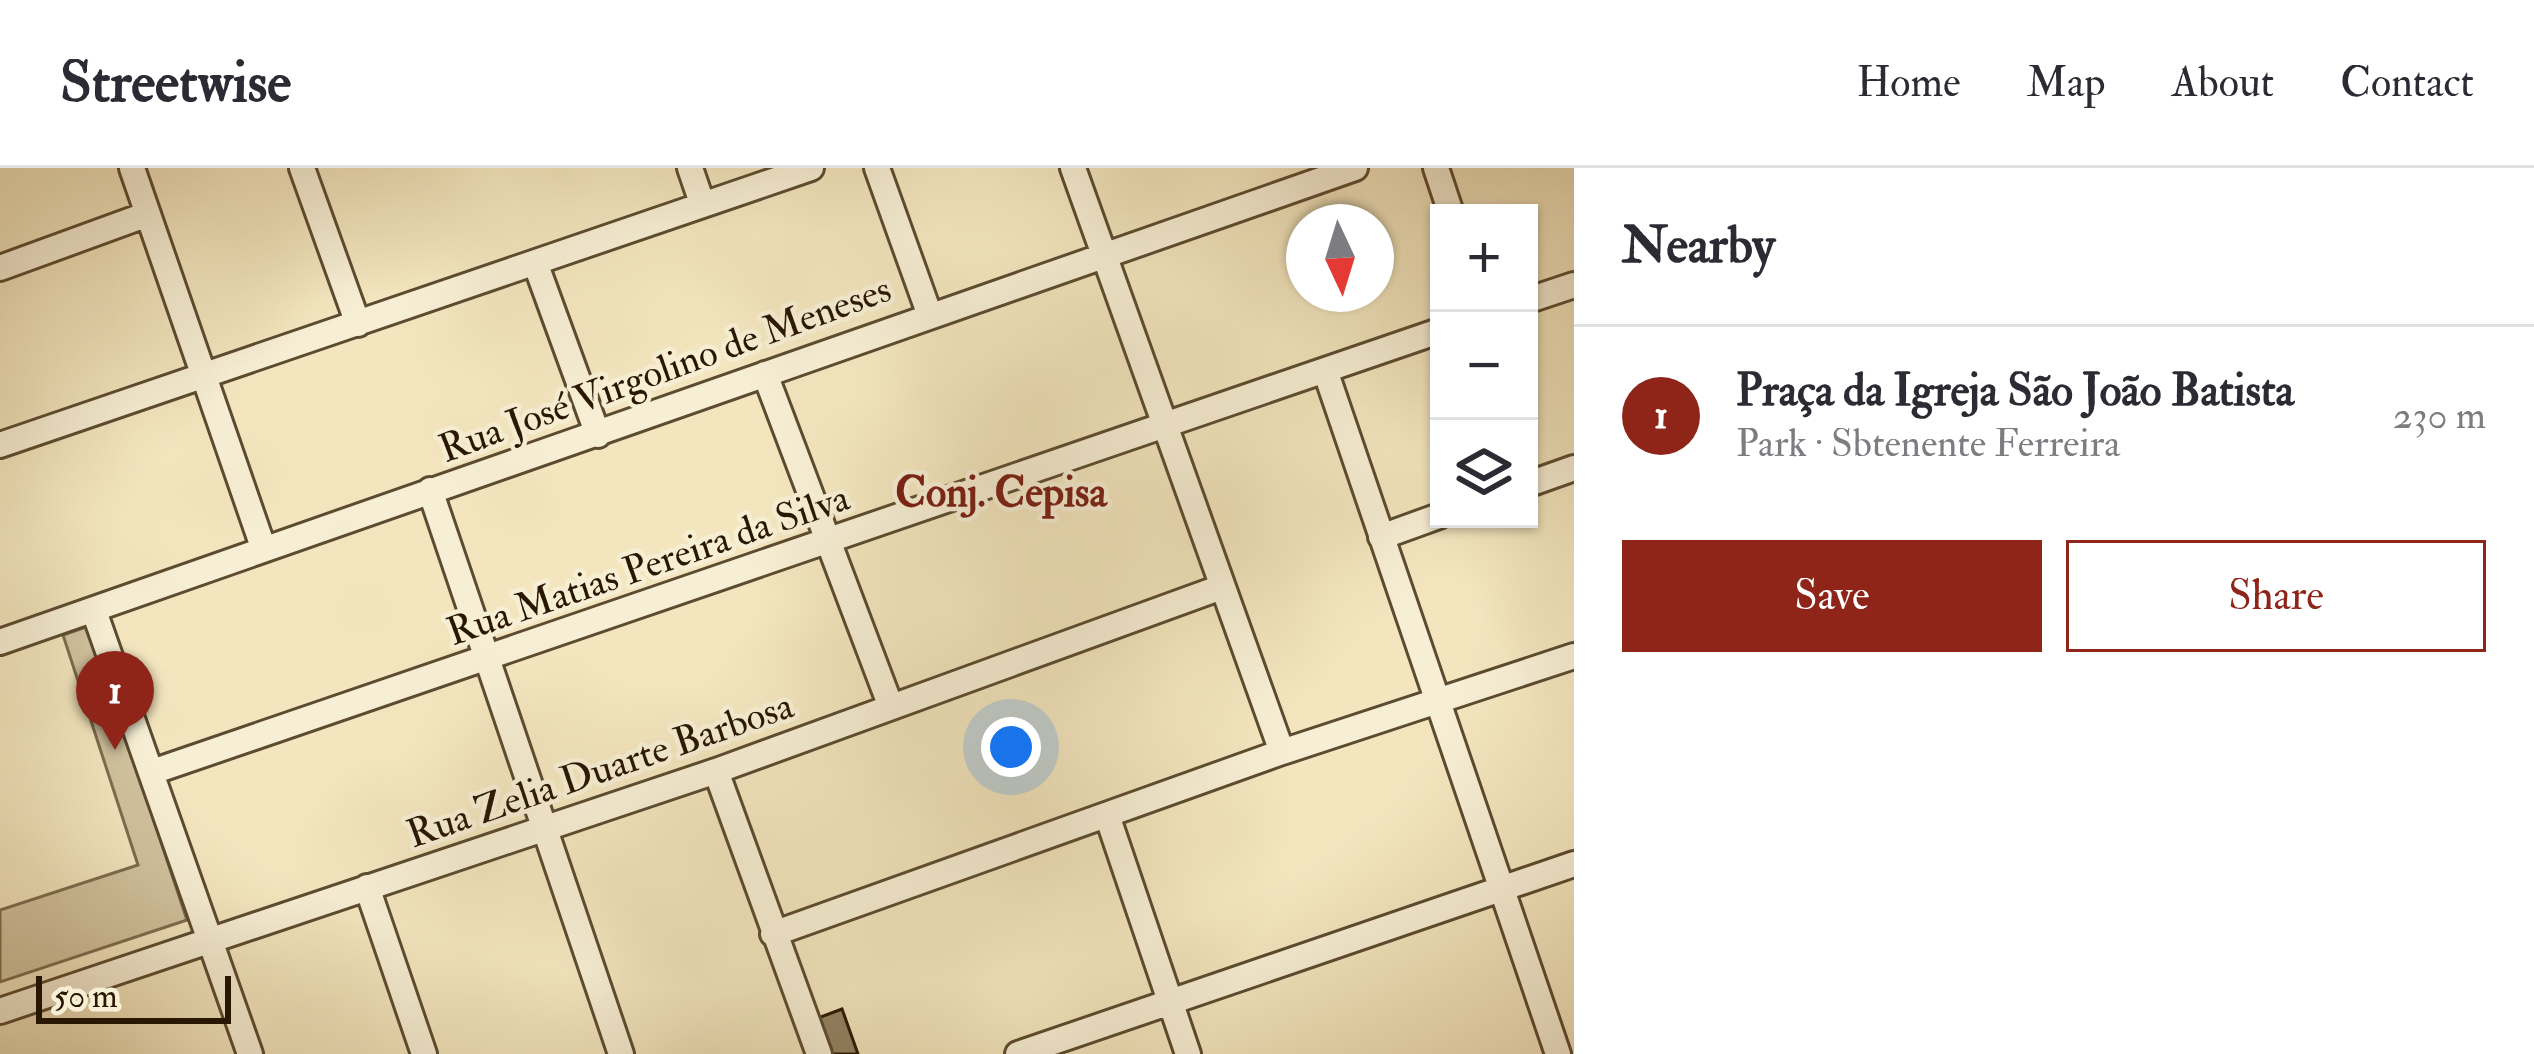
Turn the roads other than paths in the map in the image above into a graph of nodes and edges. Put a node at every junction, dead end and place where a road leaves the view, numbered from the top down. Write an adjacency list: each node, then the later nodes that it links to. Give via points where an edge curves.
1 (132, 168): 11 (street)
2 (302, 168): 18 (street)
3 (690, 168): 9 (street)
4 (811, 168): 9 (street)
5 (877, 168): 17 (street)
6 (1072, 168): 12 (street)
7 (1355, 168): 12 (street, Rua José Virgolino de Meneses)
8 (1436, 168): 10 (street)
9 (702, 203): 13 (street)
10 (1448, 204)
11 (148, 214): 14 (street); 22 (street)
12 (1103, 257): 17 (street, Rua José Virgolino de Meneses); 23 (street)
13 (536, 266): 18 (street); 24 (street)
14 (0, 268)
15 (1574, 285): 16 (street)
16 (1538, 297)
17 (929, 313): 21 (street, Rua José Virgolino de Meneses)
18 (358, 324): 22 (street)
19 (1430, 334): 20 (street, Rua Matias Pereira da Silva)
20 (1325, 370): 23 (street, Rua Matias Pereira da Silva); 30 (street)
21 (766, 374): 24 (street, Rua José Virgolino de Meneses); 31 (street)
22 (204, 376): 25 (street); 32 (street)
23 (1163, 425): 31 (street, Rua Matias Pereira da Silva); 33 (street)
24 (598, 435): 28 (street, Rua José Virgolino de Meneses)
25 (0, 445)
26 (1574, 468): 27 (street)
27 (1538, 481)
28 (430, 490): 32 (street, Rua José Virgolino de Meneses); 37 (street)
29 (1430, 519): 30 (street)
30 (1381, 537): 38 (street)
31 (826, 540): 37 (street, Rua Matias Pereira da Silva); 39 (street)
32 (263, 547): 34 (street, Rua José Virgolino de Meneses)
33 (1219, 588): 39 (street, Rua Zelia Duarte Barbosa); 40 (street)
34 (94, 611): 35 (street, Rua José Virgolino de Meneses); 42 (street)
35 (0, 642)
36 (1574, 656): 38 (street)
37 (487, 659): 42 (street, Rua Matias Pereira da Silva); 44 (street)
38 (1438, 700): 40 (street); 47 (street)
39 (891, 707): 41 (street, Rua Zelia Duarte Barbosa)
40 (1282, 752): 43 (street)
41 (716, 771): 44 (street, Rua Zelia Duarte Barbosa); 48 (street)
42 (152, 772): 49 (street)
43 (1108, 818): 48 (street); 50 (street)
44 (545, 829): 46 (street, Rua Zelia Duarte Barbosa); 54 (street)
45 (1574, 864): 47 (street)
46 (367, 887): 49 (street, Rua Zelia Duarte Barbosa); 53 (street)
47 (1505, 888): 50 (street); 58 (street)
48 (773, 934): 55 (street)
49 (210, 940): 51 (street, Rua Zelia Duarte Barbosa); 52 (street)
50 (1170, 1001): 56 (street); 57 (street)
51 (0, 1011)
52 (250, 1054)
53 (424, 1054)
54 (621, 1054)
55 (819, 1054)
56 (1018, 1054)
57 (1188, 1054)
58 (1558, 1054)

